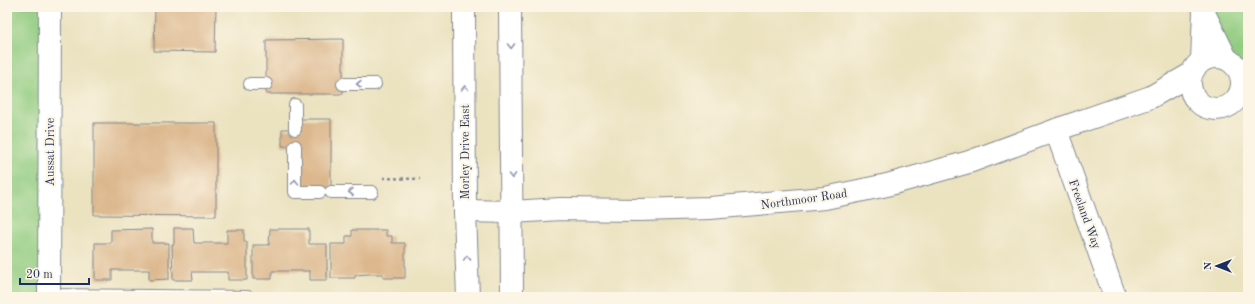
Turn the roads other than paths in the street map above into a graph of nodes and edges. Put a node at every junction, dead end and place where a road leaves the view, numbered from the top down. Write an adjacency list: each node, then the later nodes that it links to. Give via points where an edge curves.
1 (50, 7): 21 (street, Aussat Drive)
2 (464, 7): 19 (street, Morley Drive East, one-way to 2)
3 (510, 7): 20 (street, one-way to 20)
4 (1204, 10): 5 (street); 6 (street)
5 (1236, 63): 6 (street, via 1218,56 1209,57); 11 (street)
6 (1196, 67): 12 (street, Northmoor Road); 14 (street, via 1189,82 1190,91)
7 (250, 84): 8 (lane)
8 (266, 84)
9 (343, 84): 10 (lane, one-way to 9)
10 (375, 84)
11 (1244, 93): 14 (street, via 1227,107 1218,110)
12 (1152, 97): 14 (street, Northmoor Road); 16 (street, Northmoor Road)
13 (294, 105): 15 (lane)
14 (1201, 105)
15 (295, 129)
16 (1056, 130): 20 (street, Northmoor Road, via 969,162 887,185 825,198 710,208 560,209); 25 (street, Freeland Way)
17 (295, 146): 18 (lane, one-way to 17, via 295,192)
18 (372, 192)
19 (465, 211): 20 (street, Northmoor Road); 23 (street, Morley Drive East, one-way to 19)
20 (512, 212): 24 (street)
21 (49, 296): 22 (lane)
22 (248, 297)
23 (468, 297)
24 (512, 297)
25 (1116, 297)

